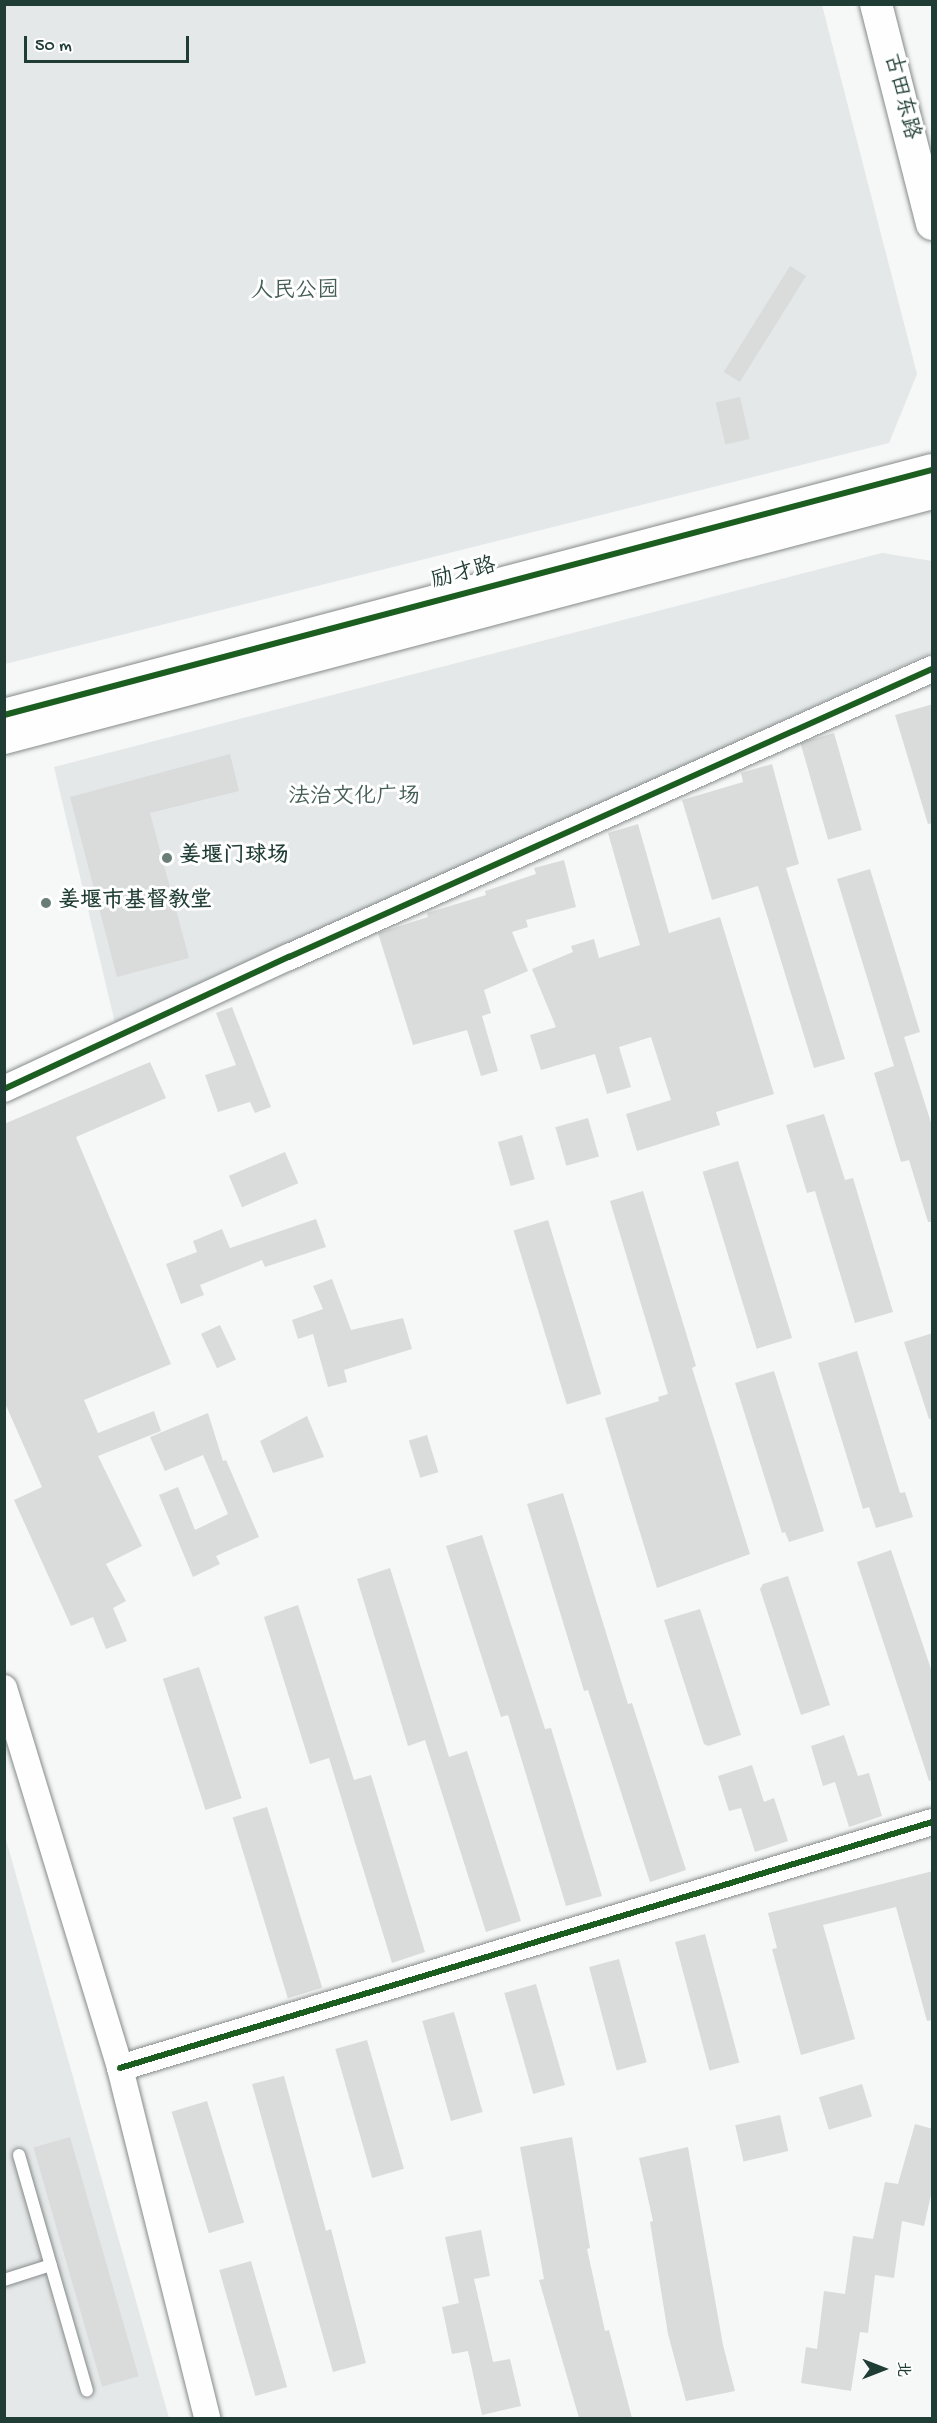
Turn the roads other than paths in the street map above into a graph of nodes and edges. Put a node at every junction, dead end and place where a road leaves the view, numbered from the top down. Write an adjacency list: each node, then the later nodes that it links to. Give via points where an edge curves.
1 (876, 4): 2 (street, 古田东路)
2 (933, 224)
3 (933, 470): 6 (street, 励才路)
4 (933, 493): 7 (street, 励才路)
5 (933, 669): 8 (street)
6 (4, 715)
7 (4, 738)
8 (4, 1089)
9 (4, 1688): 11 (street)
10 (933, 1822): 11 (street)
11 (120, 2068): 16 (street)
12 (19, 2155): 13 (lane)
13 (51, 2265): 14 (lane); 15 (lane)
14 (4, 2280)
15 (87, 2390)
16 (207, 2418)

